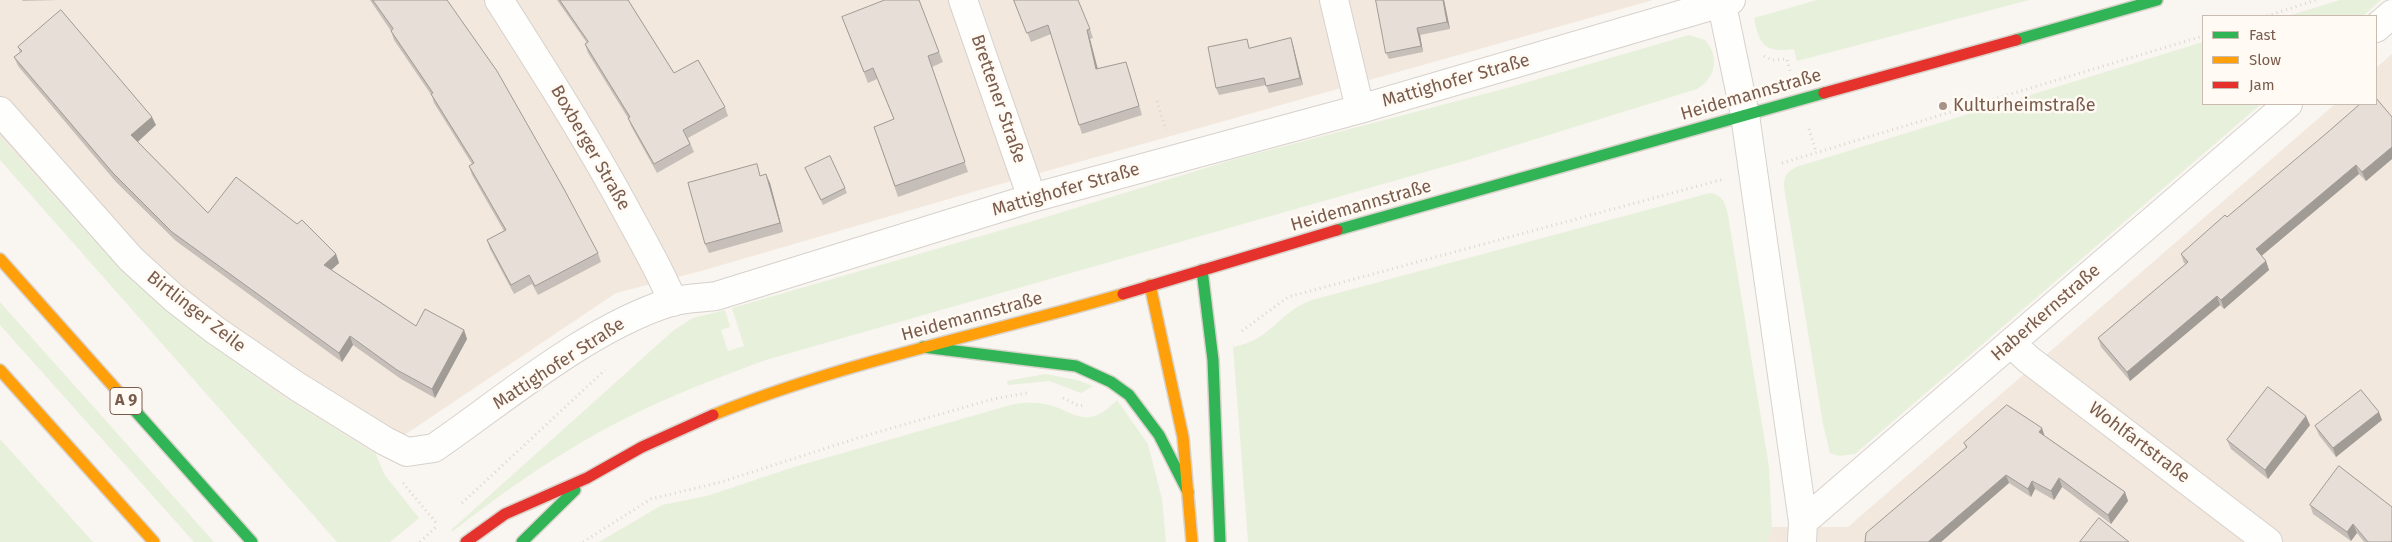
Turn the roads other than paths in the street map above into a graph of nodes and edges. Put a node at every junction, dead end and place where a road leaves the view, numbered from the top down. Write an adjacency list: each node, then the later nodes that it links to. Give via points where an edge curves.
1 (499, 0): 16 (street, Boxberger Straße, via 551,80 608,178 661,274)
2 (963, 0): 12 (street, Brettener Straße)
3 (1334, 0): 9 (street)
4 (2157, 0): 11 (main road, Heidemannstraße)
5 (1724, 1): 9 (street, Mattighofer Straße); 11 (street)
6 (2392, 14): 7 (street)
7 (2377, 27)
8 (2287, 105): 17 (street, Haberkernstraße)
9 (1360, 109): 12 (street, Mattighofer Straße)
10 (0, 111): 20 (street, Birtlinger Zeile, via 131,259 202,320 298,387 385,441 407,452)
11 (1745, 115): 14 (main road, Heidemannstraße); 23 (street)
12 (1032, 198): 16 (street, Mattighofer Straße, via 716,296)
13 (0, 259): 25 (main road, A 9)
14 (1202, 270): 15 (main road, Heidemannstraße); 29 (main road, via 1212,339)
15 (1150, 285): 18 (main road, Heidemannstraße); 22 (main road, via 1183,437)
16 (672, 302): 20 (street, Mattighofer Straße, via 623,321 591,340)
17 (2010, 343): 23 (street, Haberkernstraße); 30 (street, Wohlfartstraße)
18 (923, 347): 21 (main road, Heidemannstraße, via 796,384 715,414 642,447); 22 (main road, via 1076,366 1111,382 1129,395 1159,435)
19 (0, 370): 24 (main road)
20 (434, 448)
21 (587, 478): 26 (main road, Heidemannstraße, via 505,514); 27 (main road, Heidemannstraße)
22 (1188, 492): 28 (main road)
23 (1803, 532)
24 (154, 542)
25 (252, 542)
26 (466, 542)
27 (522, 542)
28 (1192, 542)
29 (1220, 542)
30 (2268, 542)

